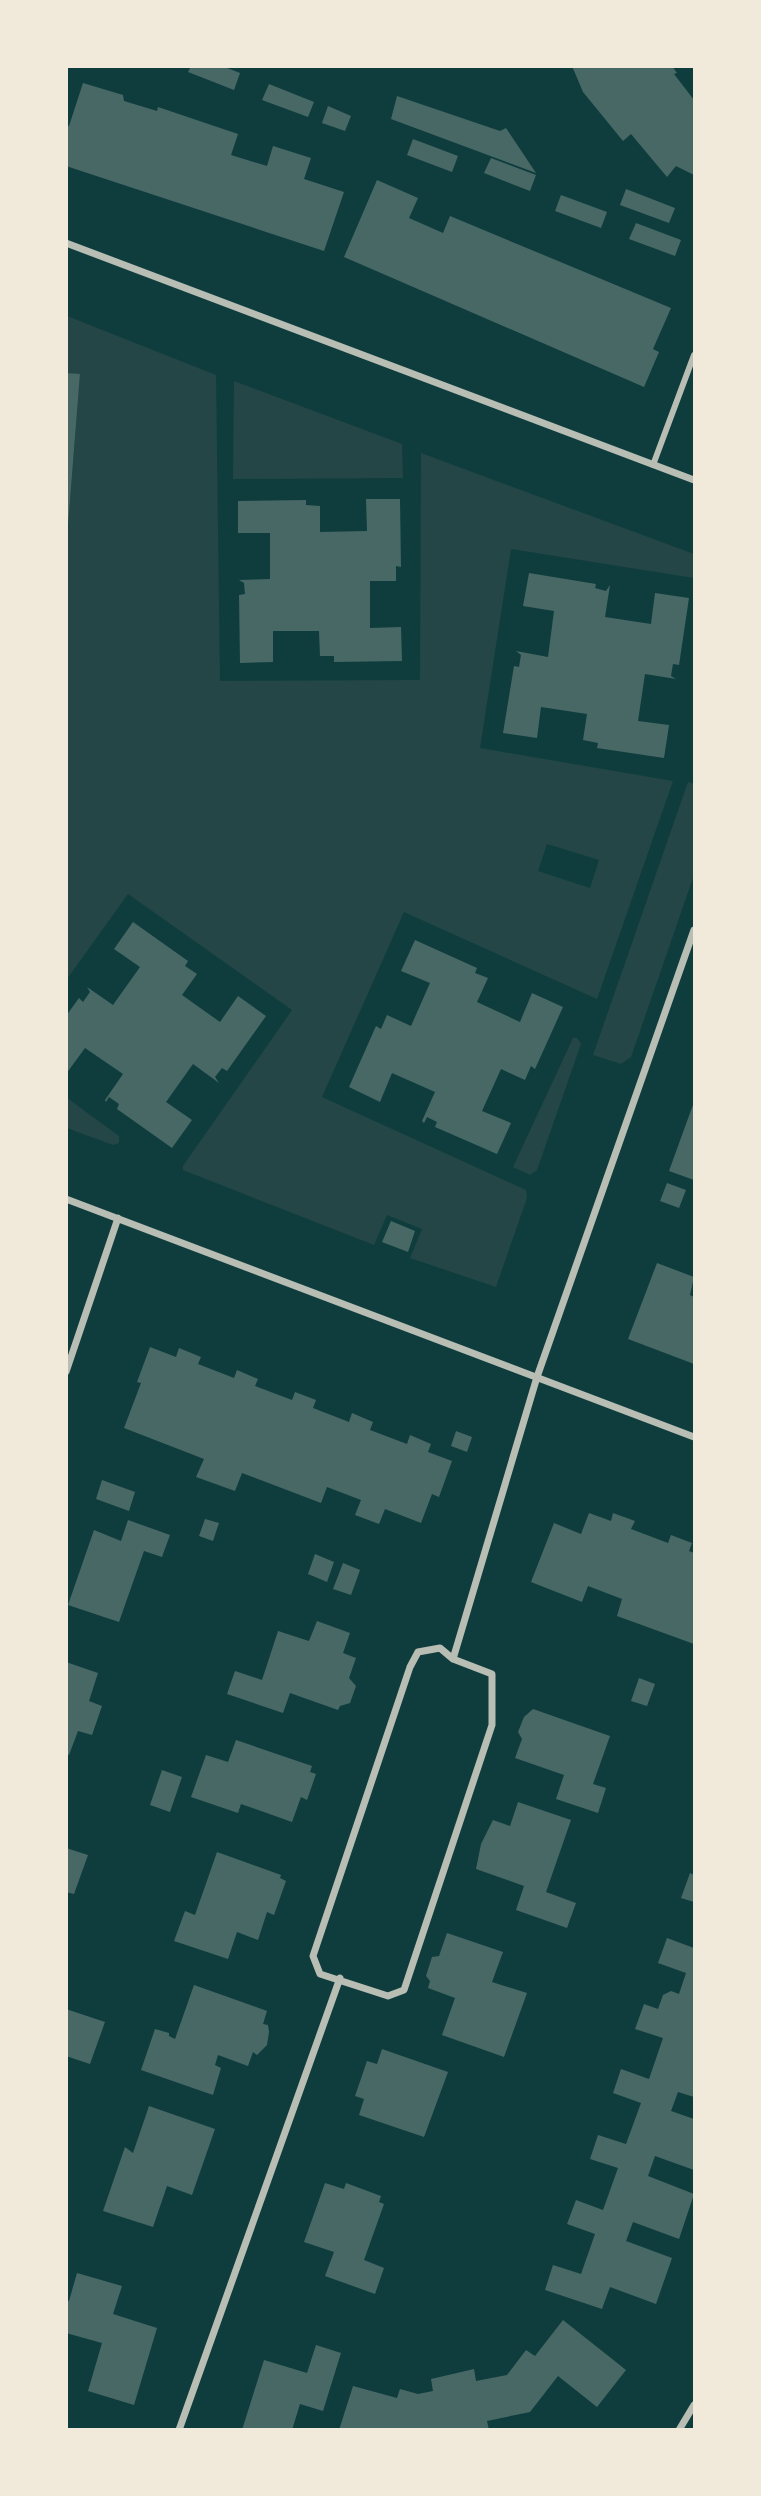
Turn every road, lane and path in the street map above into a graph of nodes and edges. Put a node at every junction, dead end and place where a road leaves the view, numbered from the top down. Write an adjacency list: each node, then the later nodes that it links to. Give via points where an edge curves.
1 (66, 243): 3 (street)
2 (695, 355): 3 (street)
3 (653, 465): 4 (street)
4 (695, 480)
5 (695, 930): 9 (street)
6 (66, 1199): 7 (street)
7 (118, 1218): 8 (street); 9 (street)
8 (66, 1372)
9 (537, 1377): 10 (street); 11 (street)
10 (695, 1437)
11 (453, 1659): 12 (street, via 440,1648 418,1652 410,1667 313,1956 320,1974); 12 (street, via 492,1674 492,1724 404,1990 388,1996)
12 (340, 1978): 14 (street)
13 (695, 2406): 15 (street)
14 (179, 2430)
15 (679, 2430)

